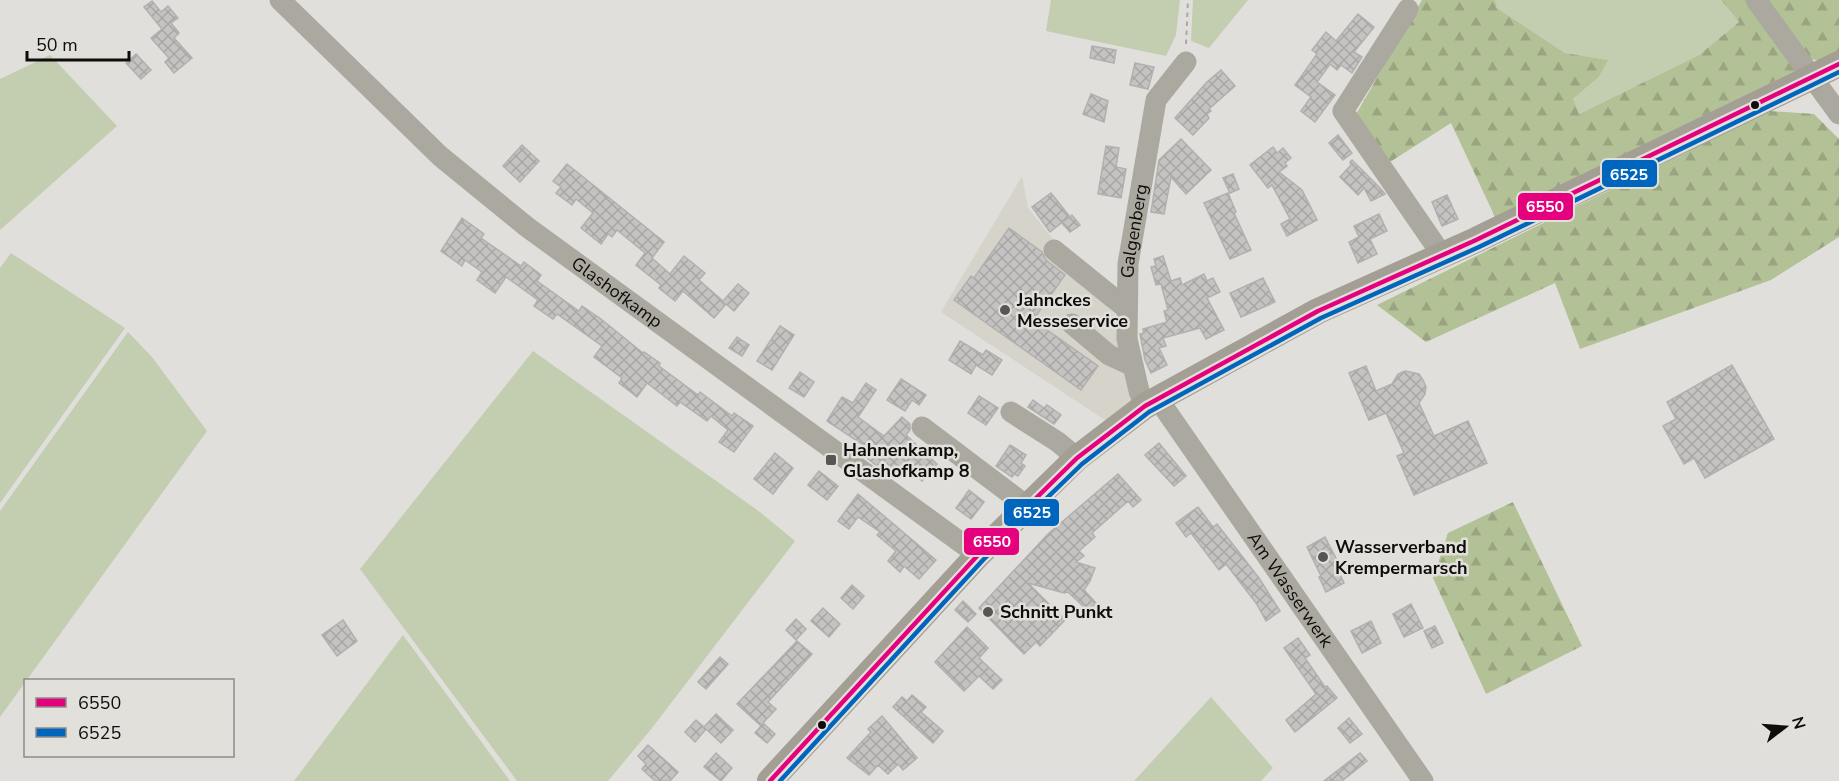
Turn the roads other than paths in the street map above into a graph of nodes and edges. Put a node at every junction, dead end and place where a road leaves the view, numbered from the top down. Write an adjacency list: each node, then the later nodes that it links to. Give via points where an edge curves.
1 (280, 0): 18 (street, Glashofkamp, via 440,156 527,226)
2 (1756, 0): 6 (street)
3 (1408, 9): 9 (street, via 1343,111)
4 (1186, 62): 10 (street, Galgenberg, via 1156,100 1128,264)
5 (1839, 64): 6 (main road)
6 (1811, 76): 7 (street); 9 (main road)
7 (1839, 114)
8 (1054, 250): 10 (street)
9 (1442, 255): 13 (main road, via 1318,311)
10 (1127, 309): 12 (street, Galgenberg, via 1127,339)
11 (1072, 324): 12 (street, via 1109,355)
12 (1133, 366): 13 (street, Galgenberg)
13 (1151, 403): 16 (main road); 20 (street, Am Wasserwerk)
14 (1011, 412): 16 (street)
15 (922, 428): 17 (street)
16 (1077, 458): 17 (main road)
17 (1028, 507): 18 (main road)
18 (978, 555): 19 (main road)
19 (770, 781)
20 (1422, 781)

